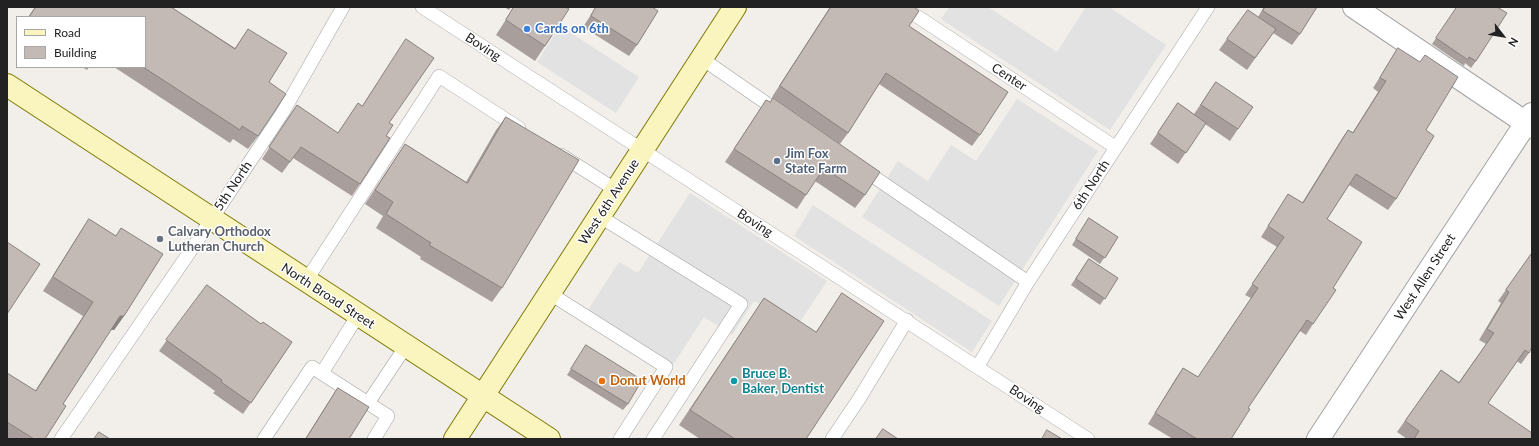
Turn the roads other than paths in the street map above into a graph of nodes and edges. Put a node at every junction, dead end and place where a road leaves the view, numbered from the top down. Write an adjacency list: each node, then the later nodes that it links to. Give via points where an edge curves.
1 (343, 7): 18 (lane, 5th North, via 283,112)
2 (422, 7): 14 (lane, Boving)
3 (735, 7): 7 (street, West 6th Avenue)
4 (903, 7): 12 (lane, Center)
5 (1208, 7): 12 (lane, 6th North)
6 (1354, 7): 10 (street)
7 (701, 58): 9 (lane); 14 (street, West 6th Avenue)
8 (7, 85): 18 (street, North Broad Street)
9 (792, 121)
10 (1530, 122): 38 (street, West Allen Street)
11 (532, 136): 19 (lane, via 439,76)
12 (1115, 147): 20 (lane, 6th North)
13 (551, 149): 16 (lane)
14 (642, 150): 16 (street, West 6th Avenue); 23 (lane, Boving)
15 (851, 161): 20 (lane)
16 (616, 190): 17 (street, West 6th Avenue)
17 (599, 216): 21 (street, West 6th Avenue); 35 (lane, via 741,304)
18 (211, 219): 19 (street, North Broad Street); 29 (lane, 5th North)
19 (306, 282): 22 (street, North Broad Street)
20 (1028, 282): 25 (lane, 6th North)
21 (549, 293): 27 (street, West 6th Avenue); 34 (lane, via 666,366)
22 (358, 315): 24 (street, North Broad Street); 26 (lane)
23 (907, 320): 25 (lane, Boving); 36 (lane)
24 (406, 346): 27 (street, North Broad Street); 28 (lane)
25 (978, 366): 37 (lane, Boving)
26 (322, 373): 28 (lane); 30 (lane, via 312,367)
27 (482, 396): 32 (street, West 6th Avenue); 33 (street, North Broad Street)
28 (368, 403): 31 (lane, via 388,416)
29 (61, 439)
30 (264, 439)
31 (374, 439)
32 (454, 439)
33 (549, 439)
34 (620, 439)
35 (653, 439)
36 (832, 439)
37 (1088, 439)
38 (1318, 439)

